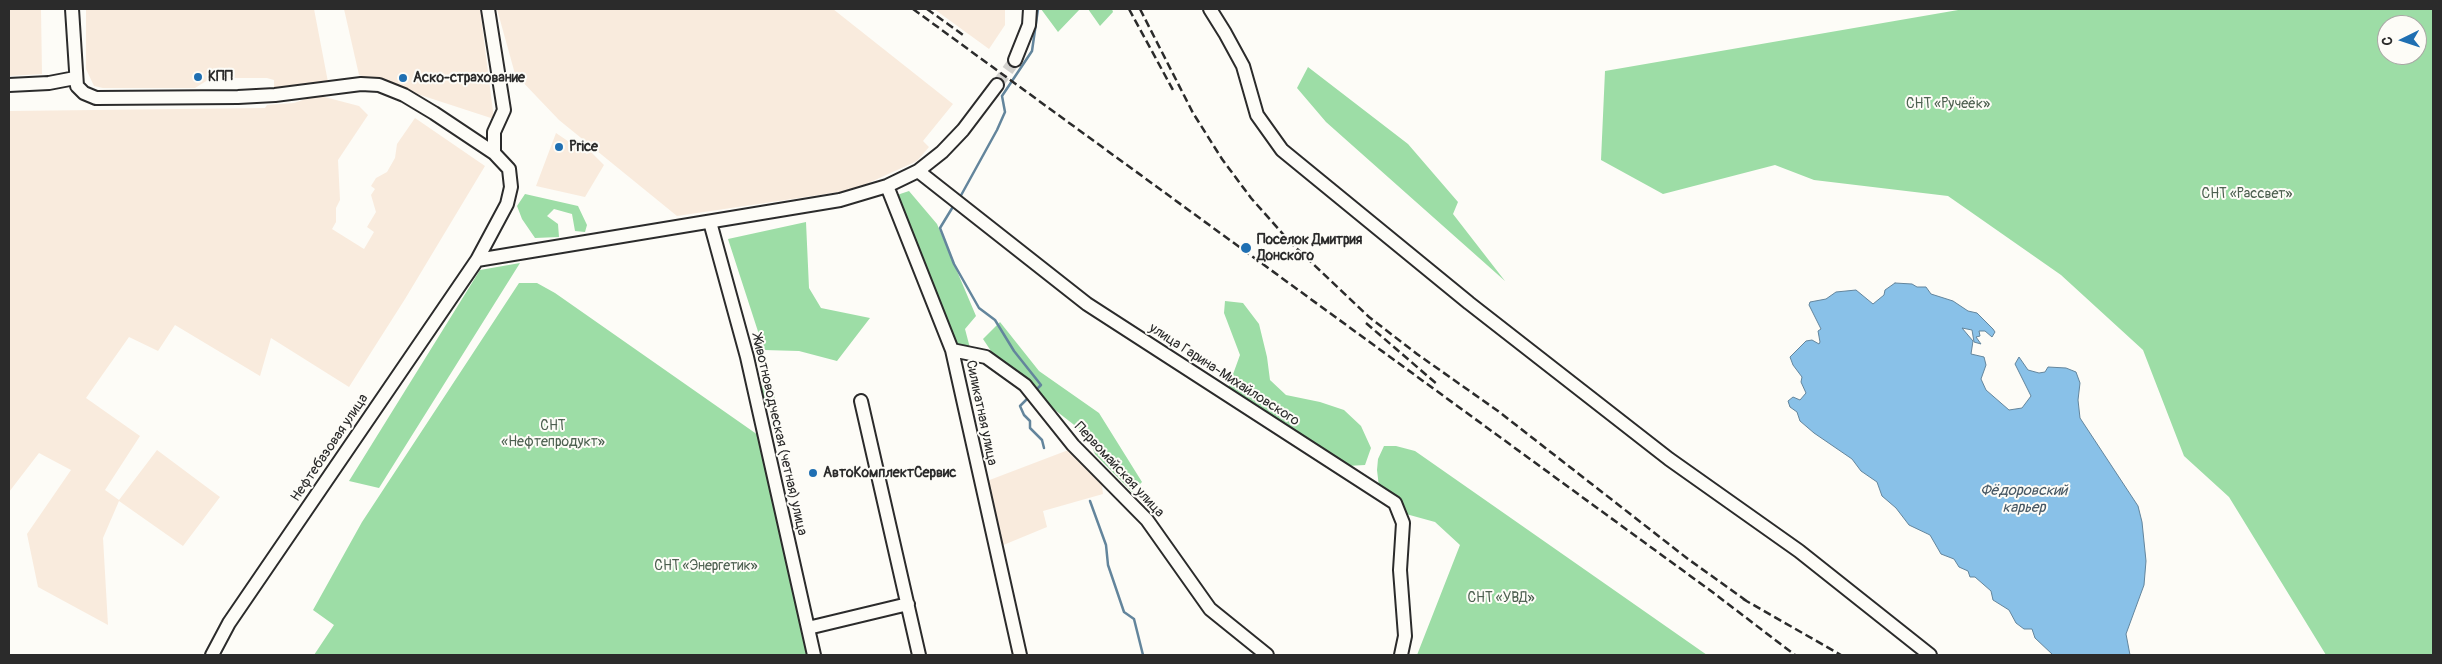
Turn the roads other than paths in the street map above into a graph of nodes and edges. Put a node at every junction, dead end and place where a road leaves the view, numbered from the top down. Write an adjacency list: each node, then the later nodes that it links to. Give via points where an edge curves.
1 (72, 9): 6 (street)
2 (488, 9): 9 (street, via 504,110 494,132)
3 (1030, 9): 5 (street, via 1029,26)
4 (1210, 9): 24 (street, via 1243,66 1257,115 1282,150 1469,303 1669,459 1799,551)
5 (1015, 60)
6 (75, 78): 7 (street); 9 (street, Нефтебазовая улица, via 81,90 96,98 238,97 361,84 379,85 420,104)
7 (9, 85)
8 (997, 85): 10 (street, via 942,152)
9 (494, 153): 13 (street, Нефтебазовая улица, via 509,169 510,192 502,217)
10 (918, 171): 11 (street); 23 (street, улица Гарина-Михайловского, via 1087,304 1395,504 1403,523 1400,570 1405,636)
11 (887, 186): 12 (street, via 840,200); 14 (street, Силикатная улица)
12 (710, 222): 13 (street); 17 (street, Животноводческая (четная) улица, via 747,357)
13 (477, 260): 18 (street, Нефтебазовая улица, via 229,623)
14 (952, 350): 21 (street, Силикатная улица); 22 (street, Первомайская улица, via 986,357 1025,385 1073,445 1147,520 1210,609)
15 (861, 401): 16 (street)
16 (908, 604): 17 (street); 20 (street)
17 (808, 628): 19 (street, Животноводческая (четная) улица)
18 (212, 655)
19 (814, 655)
20 (920, 655)
21 (1020, 655)
22 (1267, 655)
23 (1401, 655)
24 (1930, 655)

